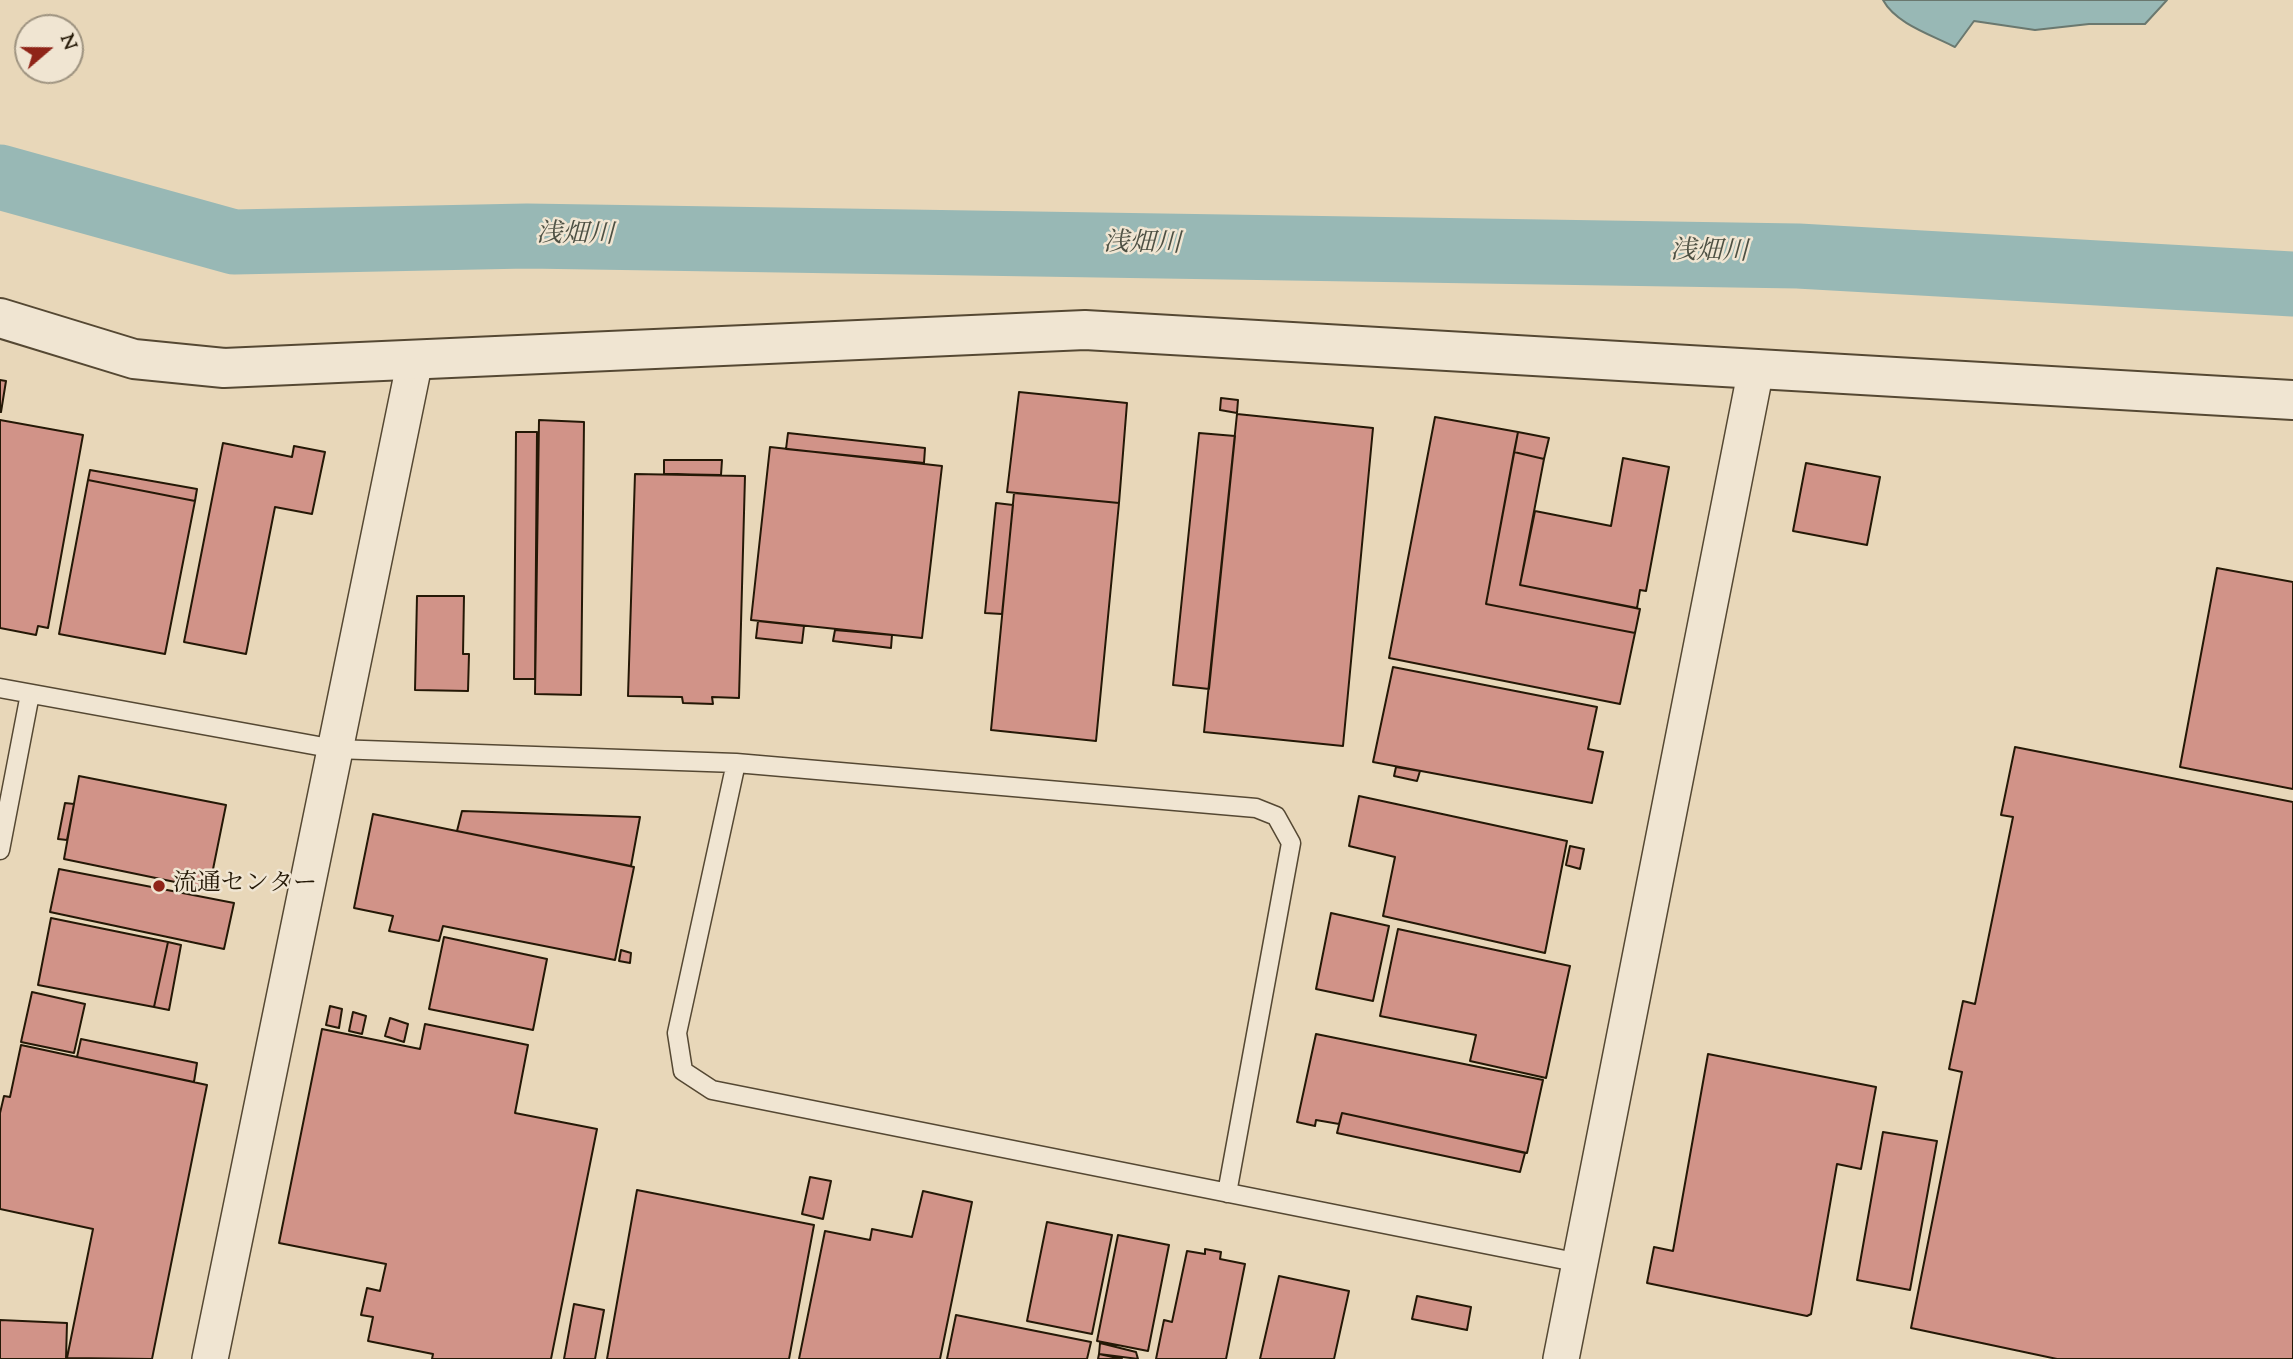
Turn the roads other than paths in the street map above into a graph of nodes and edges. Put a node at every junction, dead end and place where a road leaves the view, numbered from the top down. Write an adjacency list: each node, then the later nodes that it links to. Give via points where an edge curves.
1 (0, 318): 2 (street, via 147,360 223,368)
2 (415, 360): 3 (street, via 1085,330); 7 (street)
3 (1756, 369): 4 (street); 11 (street)
4 (2293, 400)
5 (0, 688): 6 (lane)
6 (30, 694): 7 (lane); 9 (lane)
7 (335, 749): 8 (lane); 12 (street)
8 (736, 763): 10 (lane, via 677,1033 683,1072 712,1090); 10 (lane, via 1256,808 1276,816 1291,844)
9 (0, 850)
10 (1227, 1193): 11 (lane)
11 (1580, 1263): 13 (street)
12 (210, 1359)
13 (1561, 1359)

